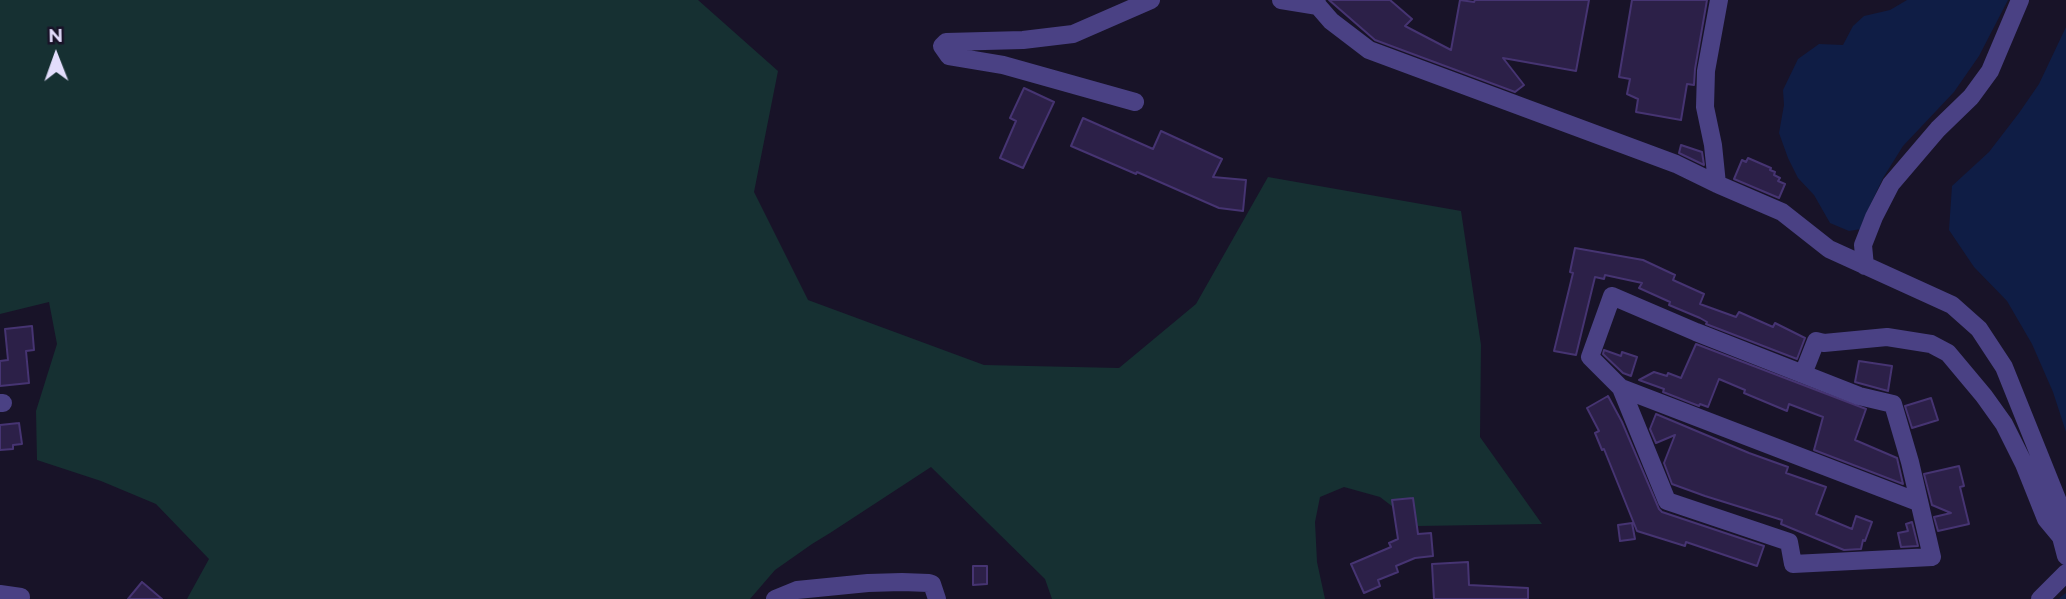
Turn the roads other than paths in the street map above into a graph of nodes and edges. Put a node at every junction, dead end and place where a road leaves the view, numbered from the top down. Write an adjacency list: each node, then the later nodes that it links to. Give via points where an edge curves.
1 (1151, 0): 6 (street, via 1073,34 946,42 942,46 949,56 1003,65)
2 (1281, 0): 5 (street)
3 (1719, 0): 7 (street, via 1706,71 1705,107)
4 (2020, 0): 8 (street, via 1990,71 1891,184 1863,245)
5 (1317, 3): 7 (street, via 1331,21 1369,50 1676,164)
6 (1135, 102)
7 (1717, 184): 8 (street, via 1782,212 1829,249)
8 (1865, 266): 12 (street, via 1952,306 1979,329 2004,367 2025,418 2059,504)
9 (1803, 374): 10 (street, via 1612,296 1590,357); 11 (street, via 1893,404); 12 (street, via 1816,341 1887,338 1931,344 1948,353 2004,424 2046,519)
10 (1621, 388): 11 (street); 11 (street, via 1667,500 1789,542 1793,564 1932,557)
11 (1918, 502)
12 (2062, 537): 13 (street)
13 (2066, 556)
14 (2066, 573): 19 (street)
15 (0, 594): 16 (street)
16 (21, 597)
17 (775, 599): 18 (street, via 797,590 902,582 932,584)
18 (937, 599)
19 (2040, 599)

